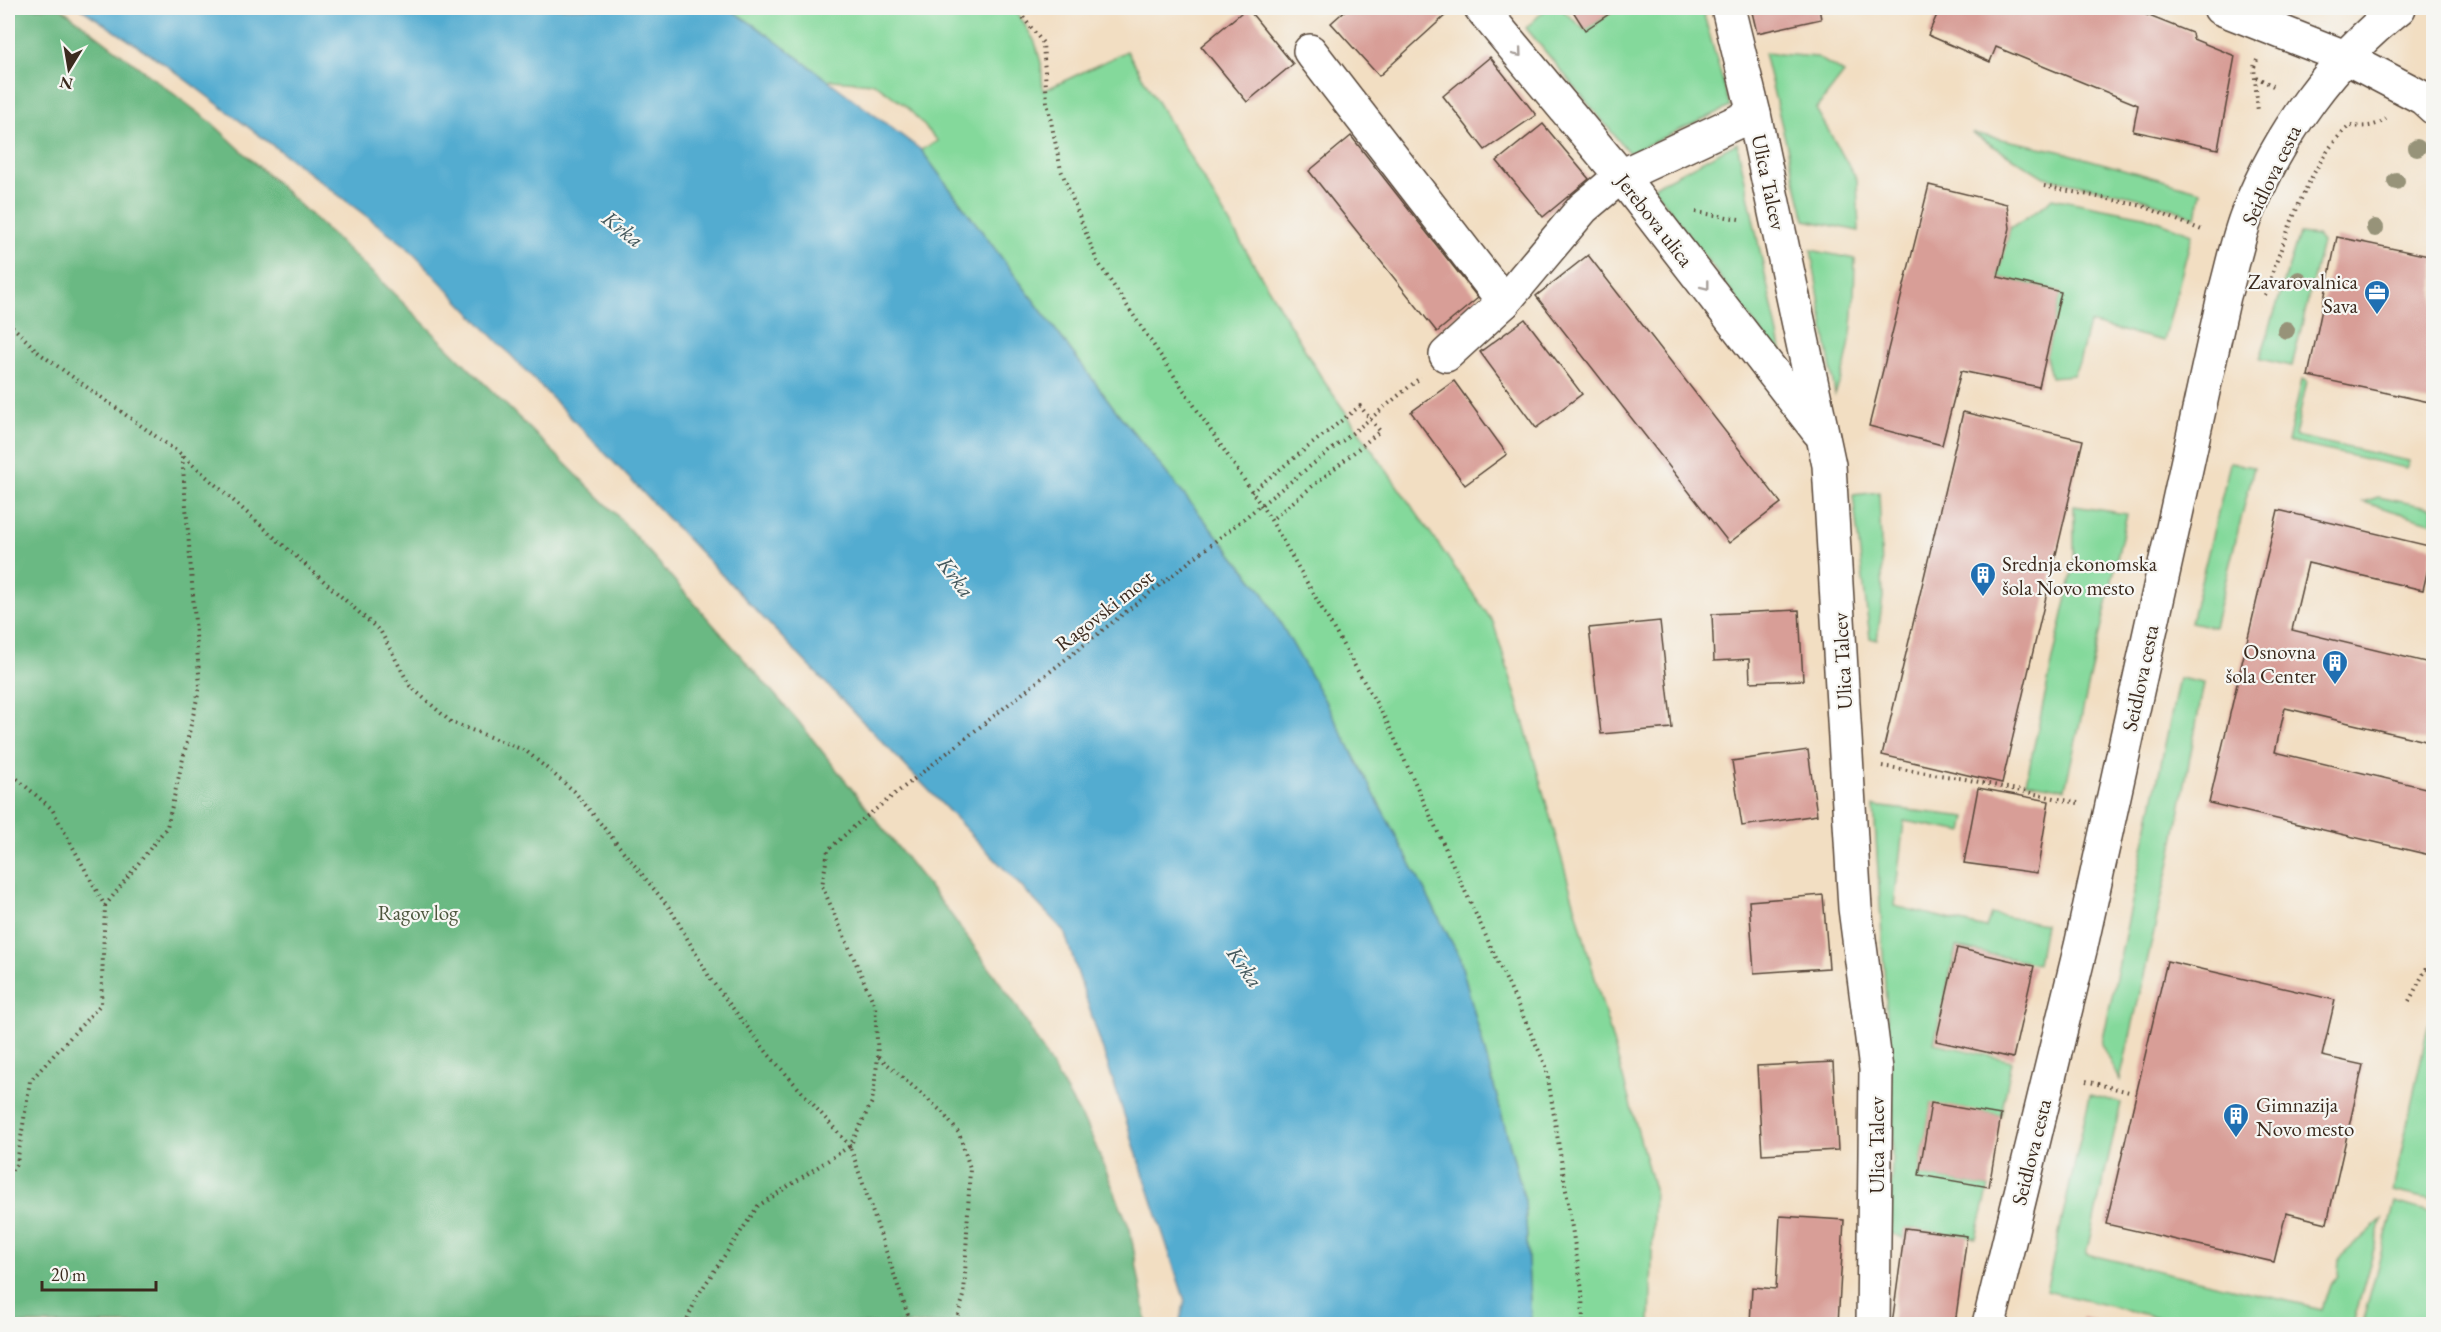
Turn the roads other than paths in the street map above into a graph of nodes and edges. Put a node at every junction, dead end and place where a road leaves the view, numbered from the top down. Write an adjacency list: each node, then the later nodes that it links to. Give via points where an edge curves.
1 (1481, 8): 9 (street, Jerebova ulica, one-way to 9)
2 (1728, 8): 8 (street, Ulica Talcev)
3 (2220, 8): 6 (street)
4 (2400, 8): 6 (street, Seidlova cesta)
5 (1310, 51): 10 (street)
6 (2345, 57): 7 (street, via 2423,98); 14 (street, Seidlova cesta, via 2281,143 2247,213 2238,245 2081,946)
7 (2433, 108)
8 (1754, 114): 9 (street); 12 (street, Ulica Talcev)
9 (1621, 176): 10 (street, via 1583,208); 12 (street, Jerebova ulica, one-way to 12)
10 (1504, 302): 11 (street)
11 (1446, 355)
12 (1824, 437): 13 (street, Ulica Talcev, via 1835,532 1855,909 1876,1069)
13 (1873, 1324)
14 (1989, 1324)

